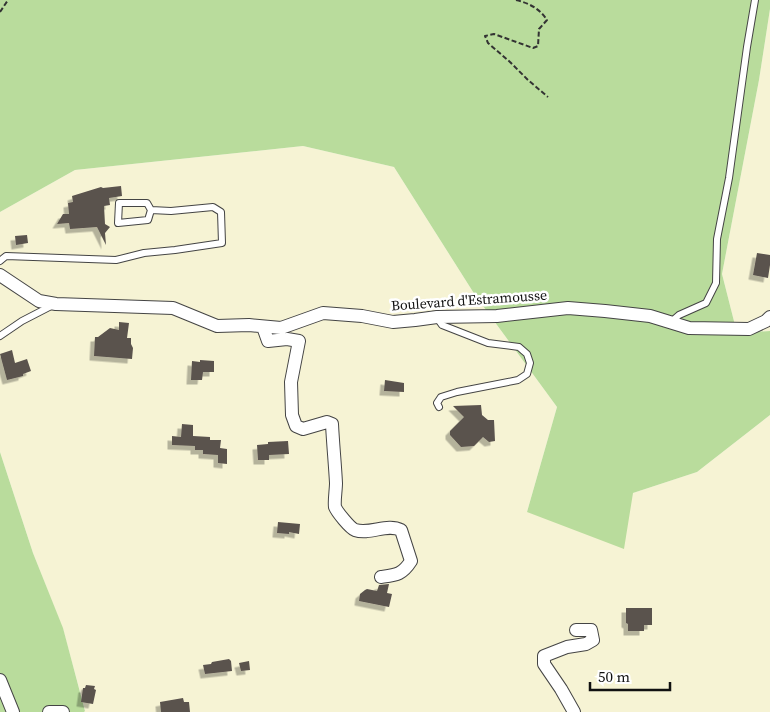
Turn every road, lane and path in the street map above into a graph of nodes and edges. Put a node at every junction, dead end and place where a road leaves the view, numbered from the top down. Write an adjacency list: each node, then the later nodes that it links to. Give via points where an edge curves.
1 (8, 0): 4 (path)
2 (516, 0): 5 (path, via 542,11 547,20 539,30 538,46 533,48 494,34 485,36 488,43)
3 (755, 0): 12 (lane, via 717,239 716,284 706,303 679,315)
4 (0, 12)
5 (548, 97)
6 (151, 210): 6 (lane, via 147,203 119,203 118,223 148,220); 7 (lane, via 212,206 221,212 222,243 116,260 6,256)
7 (0, 261)
8 (0, 275): 9 (street, Boulevard d'Estramousse, via 39,301)
9 (56, 304): 13 (street, Boulevard d'Estramousse, via 173,308 217,326); 14 (lane)
10 (437, 317): 12 (street, Boulevard d'Estramousse, via 497,316 568,308 650,316); 13 (street, Boulevard d'Estramousse, via 393,322 322,313 281,328); 15 (lane, via 442,325 488,343 519,347 527,354 530,363 527,374 518,380 441,396 437,403)
11 (770, 317): 12 (street, Boulevard d'Estramousse, via 749,329 689,328)
12 (670, 323)
13 (263, 327): 16 (street, via 268,341 299,341 292,382 292,416 296,426 303,429 327,422 332,424 335,507 344,521 354,530 401,530 411,561 405,571)
14 (0, 336)
15 (439, 407)
16 (381, 577)
17 (576, 630): 22 (street, via 591,630 593,640 544,656 544,664)
18 (0, 680): 19 (street)
19 (13, 712)
20 (49, 712): 21 (street)
21 (63, 712)
22 (574, 712)

